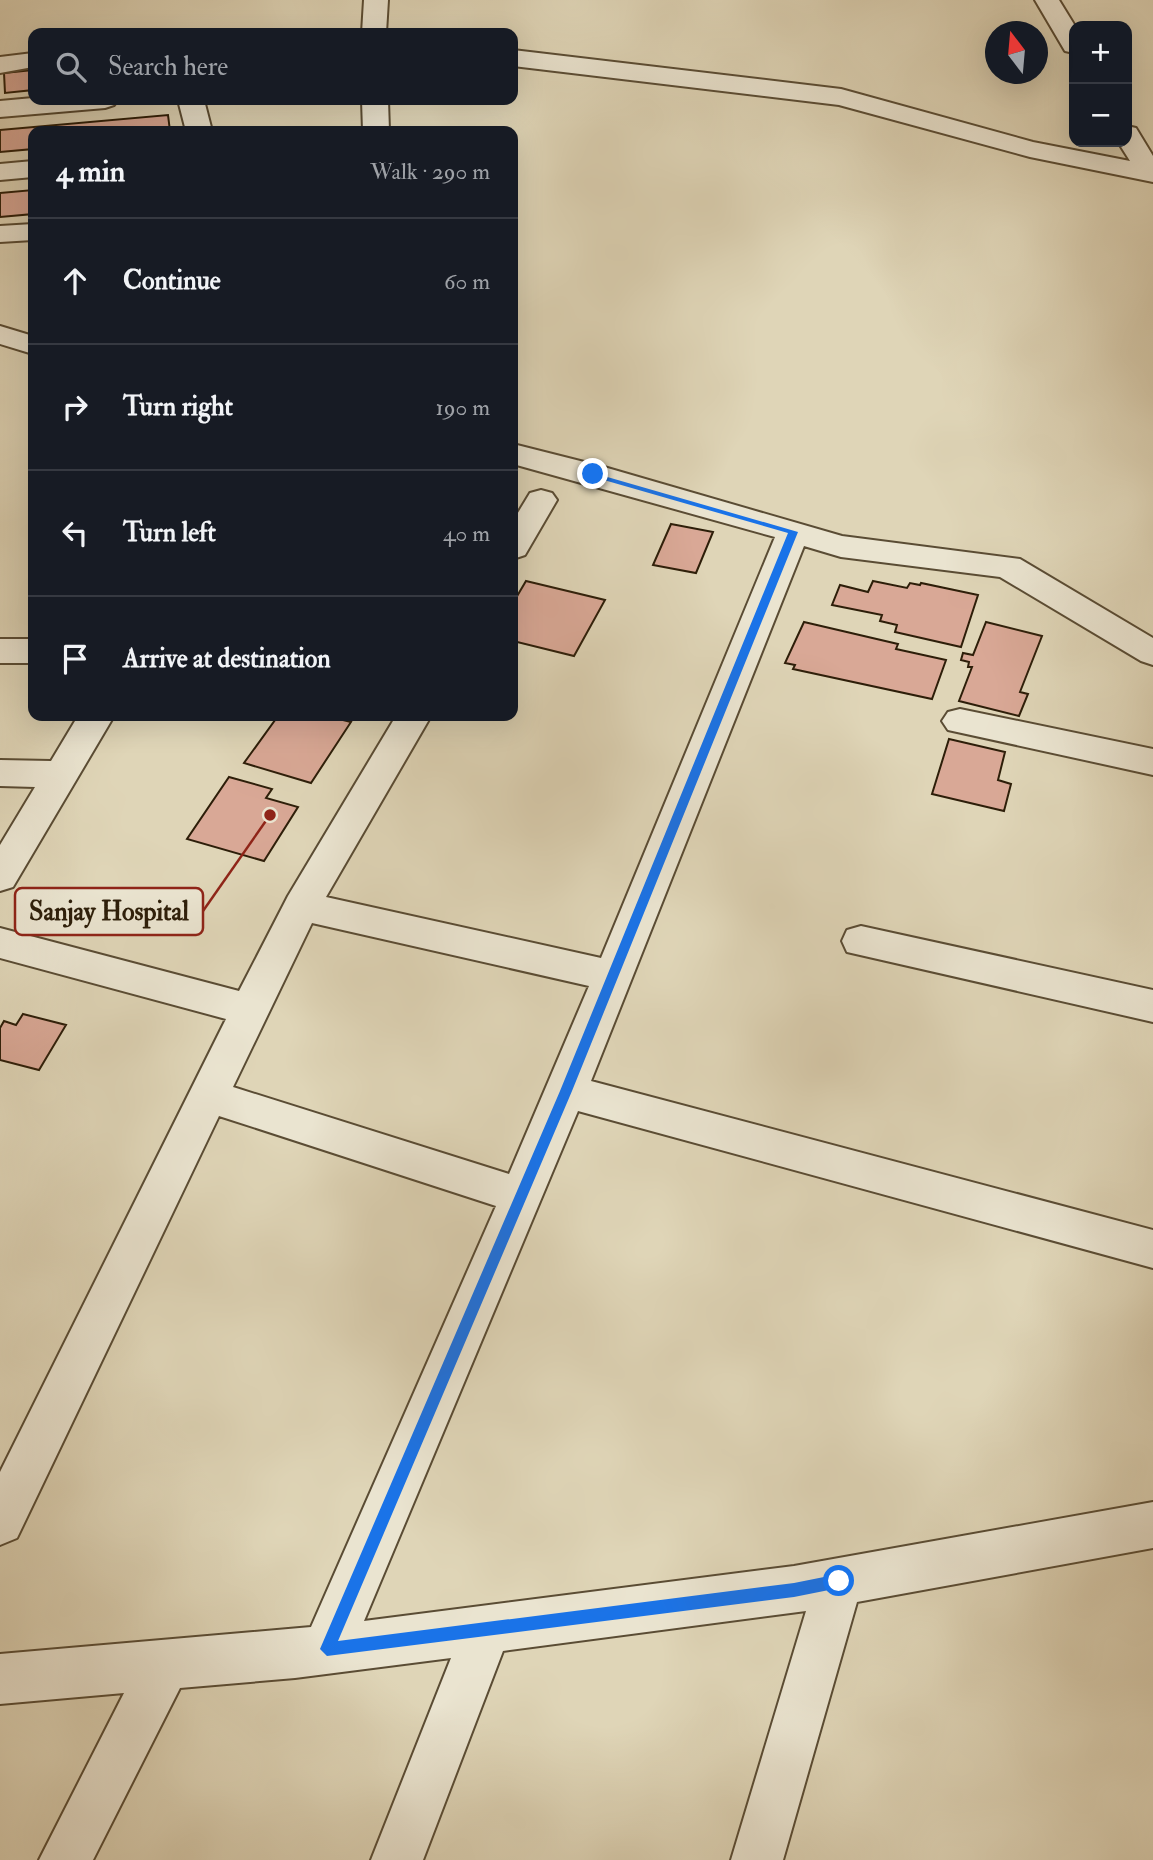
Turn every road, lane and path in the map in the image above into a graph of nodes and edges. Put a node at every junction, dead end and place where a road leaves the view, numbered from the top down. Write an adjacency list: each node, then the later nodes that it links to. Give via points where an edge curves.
1 (376, 0): 3 (street)
2 (1047, 0): 4 (street)
3 (374, 28)
4 (1069, 37)
5 (518, 59): 17 (street, via 841,97 1030,149)
6 (28, 61): 7 (street)
7 (0, 65)
8 (47, 105): 11 (street)
9 (192, 105): 12 (street)
10 (375, 105): 13 (street)
11 (0, 109)
12 (198, 126)
13 (376, 126)
14 (1132, 142): 17 (street)
15 (28, 169): 16 (street)
16 (0, 172)
17 (1151, 173)
18 (28, 232): 19 (street)
19 (0, 234)
20 (0, 335): 21 (street)
21 (28, 343)
22 (518, 455): 24 (street)
23 (541, 500): 25 (street)
24 (793, 532): 28 (street, via 841,546 1008,567); 39 (street)
25 (518, 539)
26 (0, 651): 27 (street)
27 (28, 651)
28 (1153, 653)
29 (93, 721): 34 (street)
30 (411, 721): 36 (street)
31 (960, 721): 32 (street)
32 (1153, 762)
33 (0, 773): 34 (street)
34 (59, 774): 35 (street)
35 (0, 877)
36 (301, 906): 39 (street); 41 (street)
37 (861, 941): 40 (street)
38 (0, 943): 41 (street)
39 (614, 976): 42 (street)
40 (1153, 1006)
41 (250, 1010): 43 (street)
42 (566, 1091): 44 (street); 45 (street)
43 (208, 1096): 44 (street); 46 (street)
44 (522, 1196): 50 (street)
45 (1153, 1249)
46 (0, 1522)
47 (1153, 1525): 48 (street)
48 (839, 1581): 49 (street); 55 (street)
49 (487, 1629): 50 (street); 54 (street)
50 (327, 1649): 51 (street)
51 (165, 1665): 52 (street); 53 (street)
52 (0, 1679)
53 (65, 1860)
54 (397, 1860)
55 (757, 1860)

